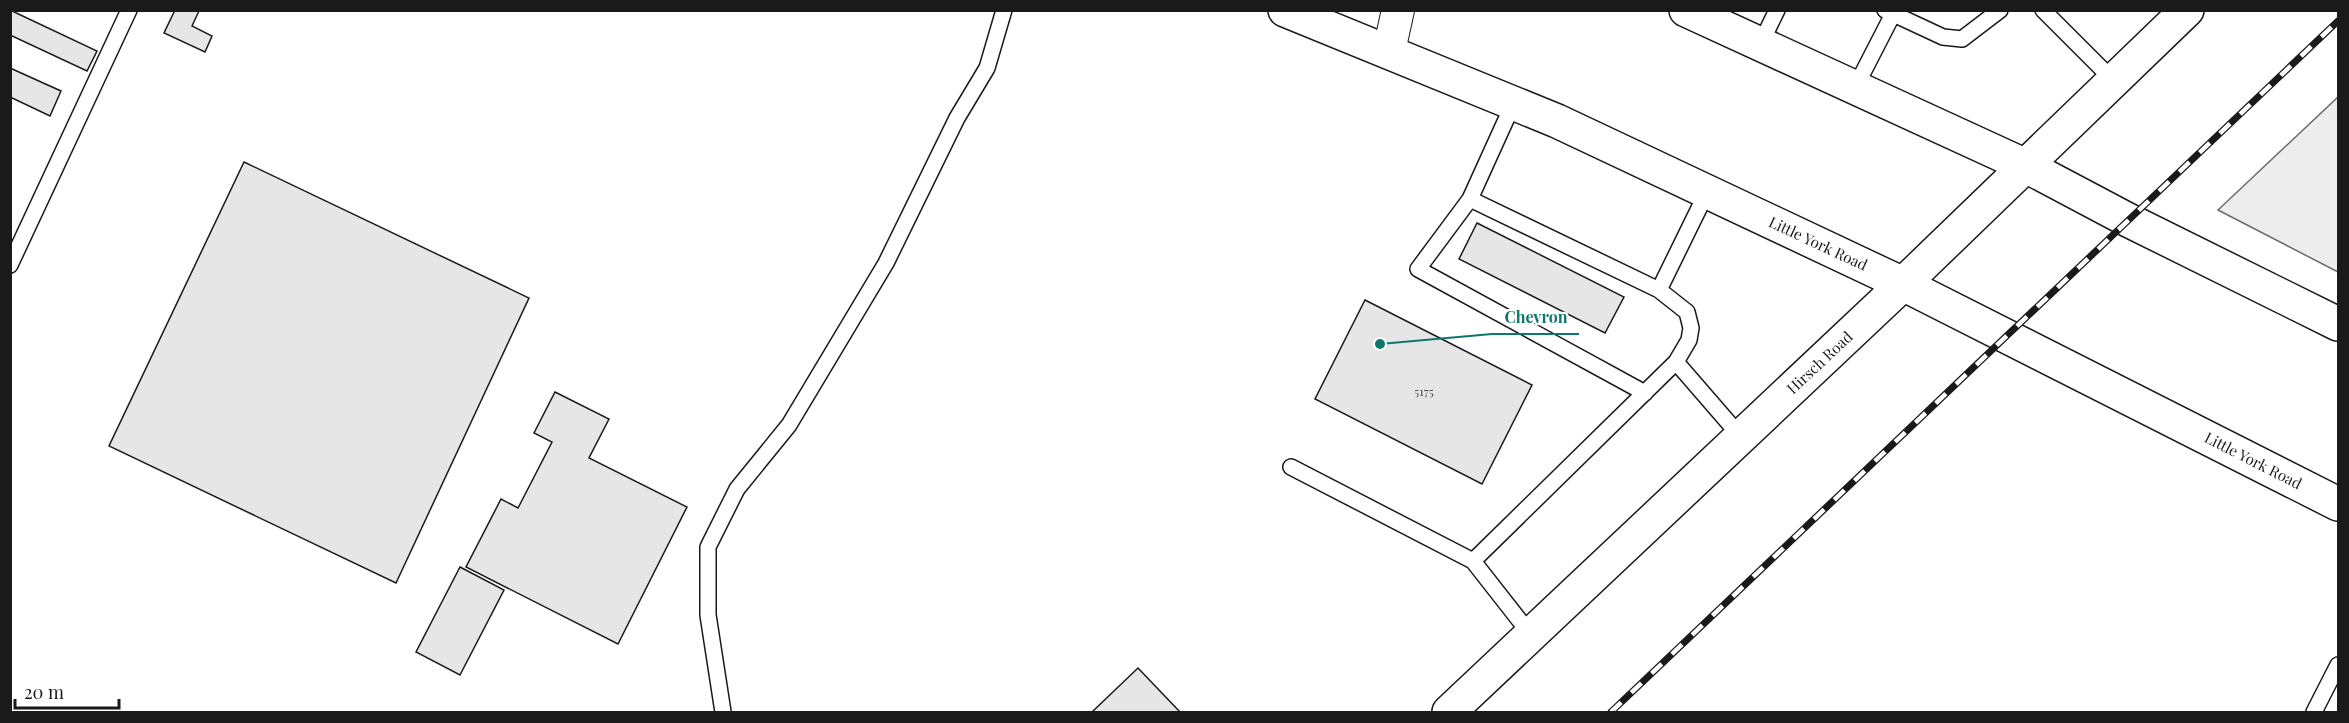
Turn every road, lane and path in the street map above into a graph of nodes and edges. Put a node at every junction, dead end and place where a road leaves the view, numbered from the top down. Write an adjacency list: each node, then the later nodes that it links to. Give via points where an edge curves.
1 (129, 10): 19 (lane)
2 (1004, 10): 31 (lane, via 987,68 957,118 886,263 789,425 737,489 708,547 708,615)
3 (1286, 10): 12 (main road, Little York Road)
4 (1398, 10): 12 (street)
5 (1686, 10): 11 (main road)
6 (1777, 10): 11 (lane)
7 (2000, 10): 10 (lane, via 1962,39 1943,37)
8 (2043, 10): 13 (lane)
9 (2186, 11): 13 (main road, Hirsch Road)
10 (1889, 12): 14 (lane)
11 (1761, 42): 14 (main road)
12 (1389, 51): 15 (main road, Little York Road)
13 (2114, 81): 16 (main road, Hirsch Road)
14 (1855, 88): 16 (main road)
15 (1514, 102): 17 (main road, Little York Road); 18 (lane)
16 (2026, 166): 20 (main road, Hirsch Road); 22 (main road)
17 (1707, 192): 20 (main road, Little York Road); 21 (lane)
18 (1470, 200): 21 (lane); 24 (lane, via 1418,269)
19 (10, 265)
20 (1903, 284): 25 (main road, Hirsch Road); 27 (main road, Little York Road)
21 (1659, 290): 23 (lane, via 1687,312 1691,328)
22 (2338, 324)
23 (1676, 362): 24 (lane); 25 (lane)
24 (1645, 393): 28 (lane)
25 (1741, 438): 29 (main road, Hirsch Road)
26 (1291, 467): 28 (lane)
27 (2338, 504)
28 (1473, 561): 29 (lane)
29 (1532, 635): 32 (main road, Hirsch Road)
30 (2338, 665): 33 (lane)
31 (723, 712)
32 (1449, 712)
33 (2314, 712)

